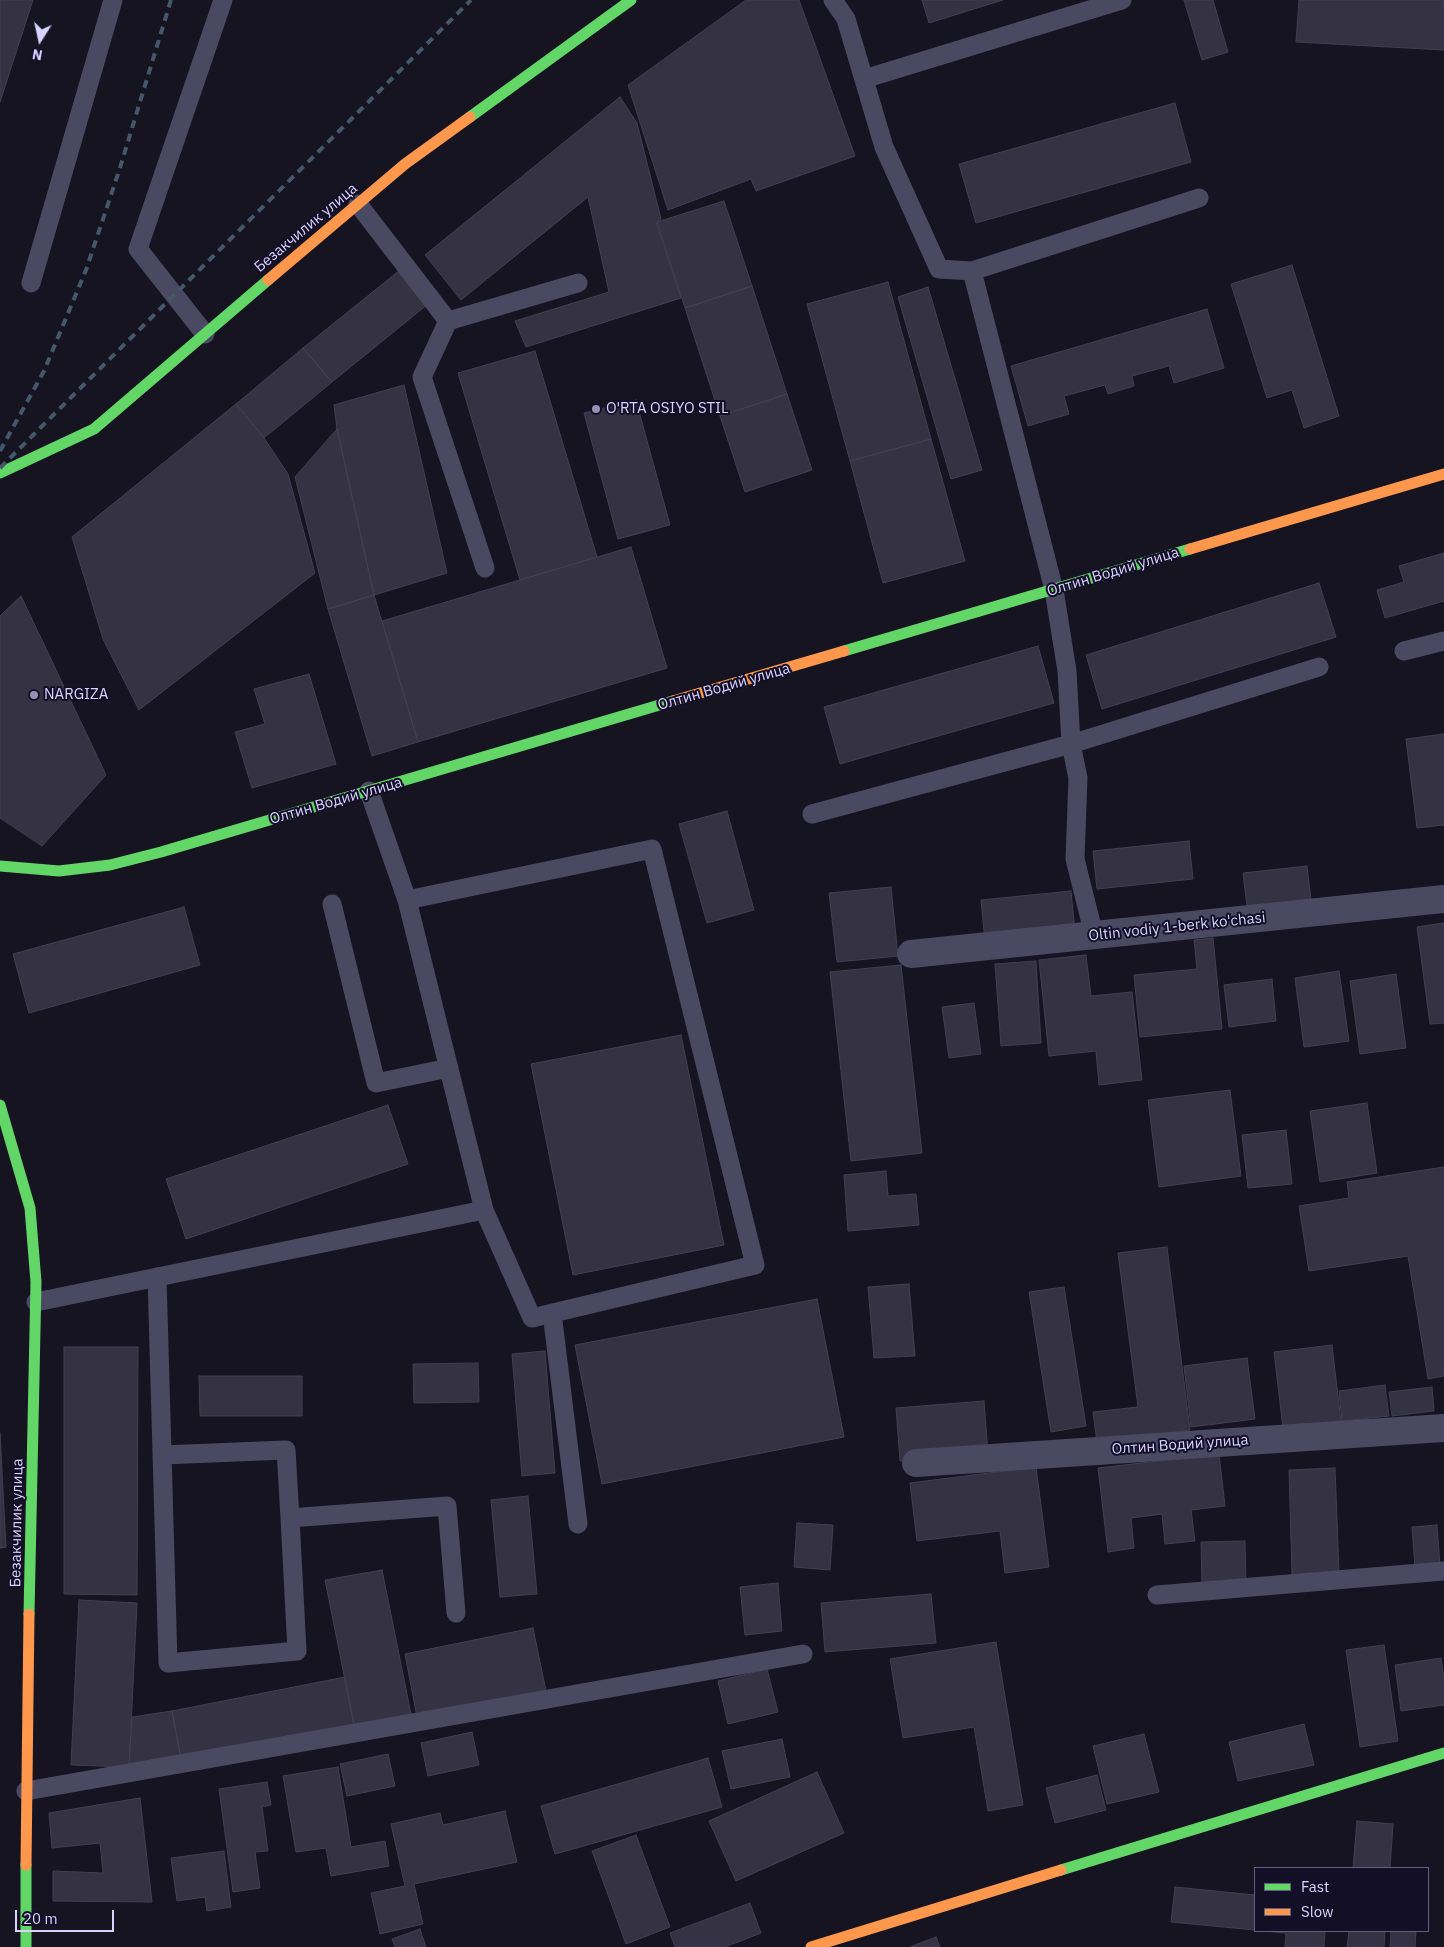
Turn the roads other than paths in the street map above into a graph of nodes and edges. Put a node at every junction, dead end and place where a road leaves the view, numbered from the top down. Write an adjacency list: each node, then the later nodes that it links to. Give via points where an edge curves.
1 (112, 0): 10 (lane)
2 (224, 0): 13 (lane, via 138,249)
3 (631, 0): 8 (street, Безакчилик улица, via 405,164)
4 (833, 0): 6 (lane, via 846,19)
5 (1122, 0): 6 (lane)
6 (864, 79): 9 (lane, via 884,147 939,269)
7 (1199, 198): 9 (lane)
8 (358, 204): 12 (lane); 13 (street, Безакчилик улица)
9 (972, 271): 17 (lane)
10 (31, 283)
11 (578, 283): 12 (lane)
12 (448, 321): 16 (lane, via 422,377)
13 (205, 334): 14 (street, Безакчилик улица, via 94,429)
14 (0, 473)
15 (1444, 474): 17 (street, Олтин Водий улица)
16 (485, 568)
17 (1054, 590): 21 (lane, via 1067,671); 22 (street, Олтин Водий улица)
18 (1444, 641): 19 (lane)
19 (1404, 652)
20 (1319, 667): 21 (lane)
21 (1071, 744): 23 (lane); 28 (lane, via 1078,778 1075,860)
22 (369, 791): 24 (street, Олтин Водий улица, via 110,865 59,871); 26 (lane)
23 (812, 814)
24 (0, 866)
25 (1444, 899): 28 (street, Oltin vodiy 1-berk ko'chasi)
26 (407, 900): 30 (lane); 35 (lane, via 652,849 755,1265)
27 (332, 904): 30 (lane, via 376,1083)
28 (1094, 936): 29 (street, Oltin vodiy 1-berk ko'chasi)
29 (911, 954)
30 (449, 1068): 32 (lane)
31 (0, 1105): 34 (street, Безакчилик улица, via 30,1208)
32 (484, 1210): 33 (lane); 35 (lane, via 532,1318)
33 (157, 1277): 34 (lane); 37 (lane)
34 (36, 1302): 46 (street, Безакчилик улица)
35 (552, 1313): 40 (lane)
36 (1444, 1428): 38 (street, Олтин Водий улица)
37 (162, 1455): 39 (lane, via 286,1450); 39 (lane, via 168,1663 297,1651)
38 (916, 1462)
39 (290, 1518): 43 (lane, via 447,1506)
40 (578, 1524)
41 (1444, 1570): 42 (lane)
42 (1157, 1595)
43 (456, 1613)
44 (803, 1654): 46 (lane)
45 (1444, 1753): 48 (street)
46 (26, 1791): 47 (street, Безакчилик улица)
47 (26, 1947)
48 (811, 1947)

